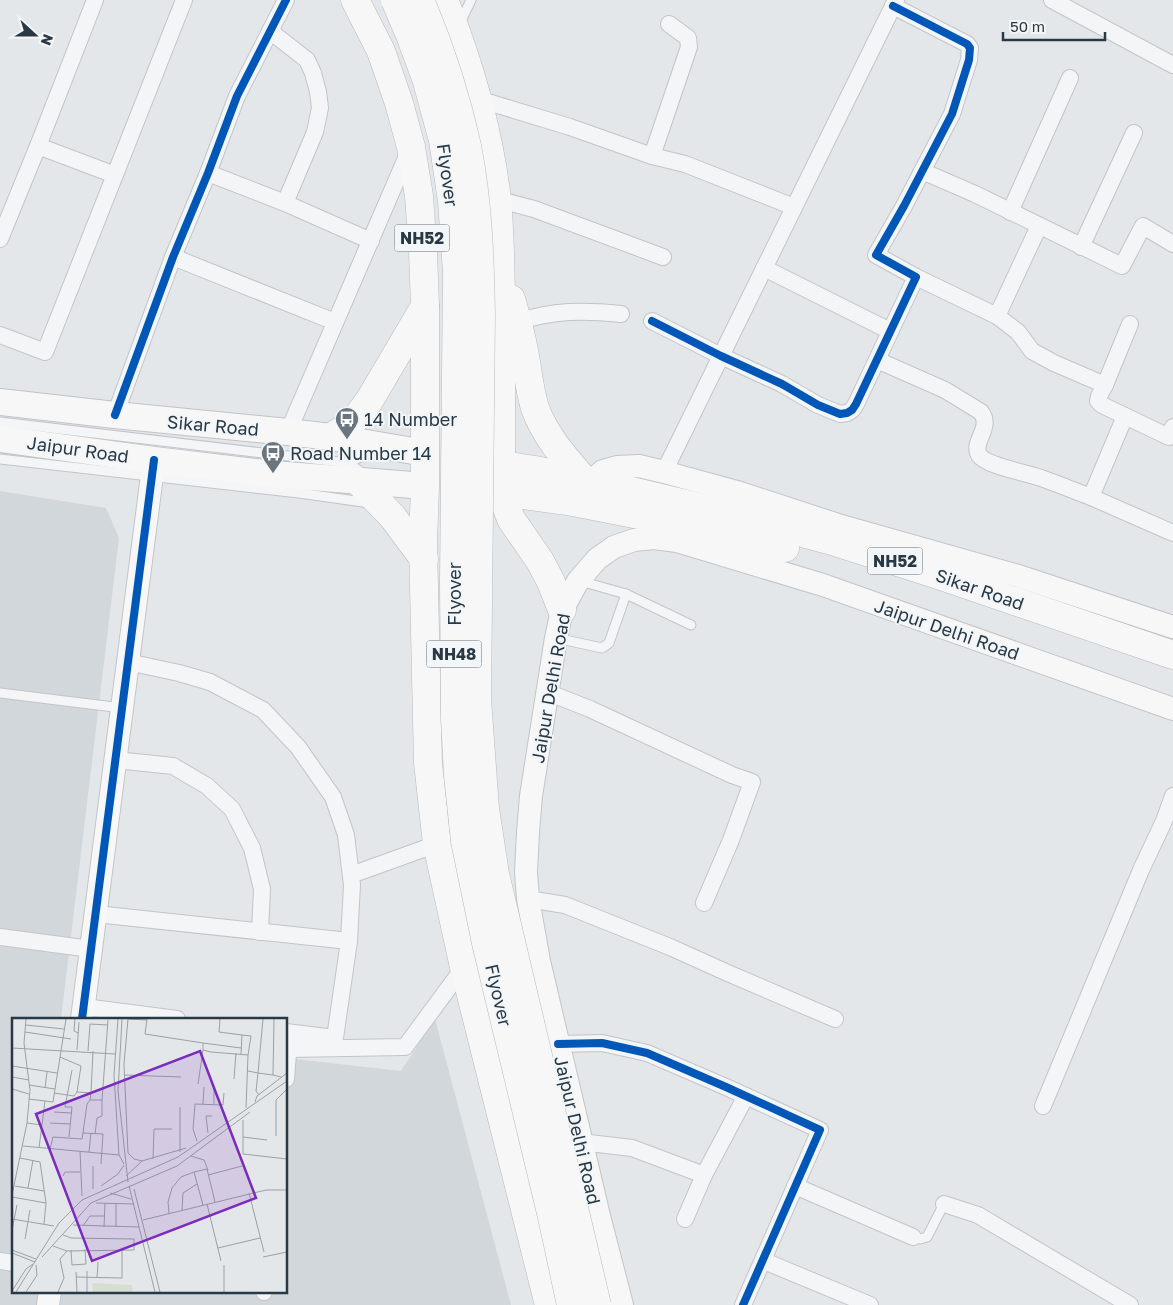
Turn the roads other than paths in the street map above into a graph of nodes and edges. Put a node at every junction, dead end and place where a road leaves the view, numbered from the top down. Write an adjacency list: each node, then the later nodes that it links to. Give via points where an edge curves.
1 (95, 0): 19 (street)
2 (184, 0): 24 (street)
3 (286, 0): 13 (street)
4 (355, 0): 20 (highway, NH52, via 381,51)
5 (395, 0): 115 (highway, Flyover / NH48, bridge, via 426,78 443,140 452,201 457,272 455,719 465,841)
6 (420, 0): 116 (highway, Flyover / NH48, bridge, via 453,91 476,203 481,334 476,699 485,809 495,874)
7 (444, 0): 14 (highway)
8 (471, 0): 14 (lane)
9 (1052, 0): 11 (street)
10 (894, 3): 22 (street, via 970,48 952,114); 27 (street)
11 (1082, 7): 15 (street)
12 (669, 24): 21 (street, via 688,38 689,47)
13 (270, 31): 23 (street, via 238,96); 26 (street, via 307,60 313,72 320,108 315,132)
14 (456, 31): 17 (highway)
15 (1173, 65)
16 (1070, 78): 28 (street)
17 (478, 99): 21 (street); 25 (highway)
18 (1134, 133): 33 (street)
19 (38, 146): 24 (street); 30 (street)
20 (411, 147): 31 (street); 39 (highway, NH52, via 419,196)
21 (652, 156): 27 (street, via 685,164)
22 (922, 171): 28 (street); 38 (street, via 876,255)
23 (208, 172): 26 (street); 35 (street)
24 (115, 175): 47 (street, via 45,352)
25 (496, 199): 34 (highway); 36 (street, via 534,209)
26 (285, 203): 31 (street)
27 (794, 206): 37 (street)
28 (1010, 212): 29 (street)
29 (1039, 226): 33 (street); 41 (street)
30 (0, 238)
31 (370, 241): 43 (street)
32 (1173, 244): 33 (street, via 1143,226 1122,266)
33 (1081, 247)
34 (501, 256): 44 (highway); 62 (highway)
35 (173, 257): 43 (street); 52 (street)
36 (663, 257)
37 (764, 268): 46 (street); 48 (street)
38 (916, 277): 41 (street); 46 (street)
39 (425, 306): 57 (highway, via 369,401 347,427); 60 (highway, NH52)
40 (622, 314): 44 (street, via 569,311)
41 (997, 316): 50 (street, via 1018,332 1032,351)
42 (652, 321): 48 (street)
43 (336, 322): 55 (street)
44 (517, 322): 66 (highway, via 528,381 544,428 556,448)
45 (1130, 324): 50 (street)
46 (890, 331): 49 (street)
47 (0, 335)
48 (721, 356): 49 (street, via 840,414 852,410); 64 (street)
49 (876, 360): 69 (street, via 945,390 981,412 985,424 977,448 982,458)
50 (1105, 385): 53 (street, via 1098,400)
51 (0, 402): 52 (main road, Sikar Road)
52 (114, 415): 55 (main road, Sikar Road)
53 (1125, 416): 56 (street); 69 (street)
54 (0, 422): 65 (lane)
55 (288, 432): 57 (main road, Sikar Road)
56 (1172, 434)
57 (331, 437): 59 (main road, Sikar Road)
58 (0, 439): 63 (main road, Jaipur Road)
59 (383, 446): 60 (main road, Sikar Road); 65 (lane)
60 (425, 453): 62 (highway, NH52); 67 (highway, NH52)
61 (0, 459): 63 (lane)
62 (501, 465): 66 (highway, NH52); 68 (highway)
63 (153, 468): 65 (main road, Jaipur Road); 79 (main road)
64 (664, 472): 66 (main road, via 639,466 617,467 603,471); 76 (main road, via 1015,575)
65 (367, 483): 67 (main road, Jaipur Road); 71 (highway)
66 (595, 483): 78 (highway, Sikar Road / NH52, via 832,541)
67 (425, 486): 68 (highway, NH52); 71 (highway)
68 (501, 492): 74 (highway, via 511,519 540,561); 80 (highway, NH52, via 670,521 851,566)
69 (1092, 497): 70 (street)
70 (1173, 533)
71 (424, 559): 87 (highway, via 428,763)
72 (578, 581): 73 (lane); 74 (main road, Jaipur Delhi Road); 84 (main road, Jaipur Delhi Road, via 597,559 614,547 654,538 678,541 823,585)
73 (626, 594): 75 (lane); 77 (lane, via 609,643 602,648)
74 (562, 610): 77 (main road, Jaipur Delhi Road)
75 (691, 624)
76 (1173, 627)
77 (556, 638): 81 (main road, Jaipur Delhi Road)
78 (1173, 655)
79 (128, 662): 83 (main road); 88 (street, via 210,682 262,710 298,747 334,797 346,836)
80 (1173, 675)
81 (547, 692): 89 (main road, Jaipur Delhi Road, via 531,796 526,872); 90 (street, via 752,782)
82 (0, 693): 83 (lane)
83 (122, 708): 85 (main road)
84 (1173, 709)
85 (116, 760): 91 (main road); 92 (street, via 173,766 207,786 232,809 252,848 262,889)
86 (1173, 796): 104 (street)
87 (437, 844): 88 (street); 96 (highway)
88 (351, 875): 94 (street)
89 (528, 899): 99 (street, via 565,905); 101 (main road, Jaipur Delhi Road)
90 (704, 902)
91 (96, 914): 92 (street); 95 (main road)
92 (260, 932): 94 (street)
93 (0, 937): 95 (street)
94 (349, 941): 100 (street, via 335,1038)
95 (92, 949): 97 (main road)
96 (464, 967): 102 (street, via 405,1047); 114 (highway)
97 (83, 1013): 98 (street)
98 (161, 1018)
99 (835, 1018)
100 (288, 1032): 102 (street)
101 (558, 1044): 103 (street, via 602,1043 647,1053); 105 (main road, Jaipur Delhi Road)
102 (288, 1049)
103 (746, 1096): 106 (street); 107 (street, via 820,1130)
104 (1043, 1106)
105 (581, 1142): 106 (street, via 632,1148); 117 (main road, Jaipur Delhi Road)
106 (704, 1175): 109 (street)
107 (795, 1186): 110 (street); 111 (street)
108 (944, 1204): 110 (lane, via 926,1237); 120 (street, via 978,1215)
109 (685, 1219)
110 (914, 1237)
111 (764, 1261): 118 (street); 119 (street)
112 (50, 1292): 113 (main road)
113 (48, 1305)
114 (549, 1305)
115 (571, 1305)
116 (597, 1305)
117 (622, 1305)
118 (743, 1305)
119 (870, 1305)
120 (1130, 1305)

